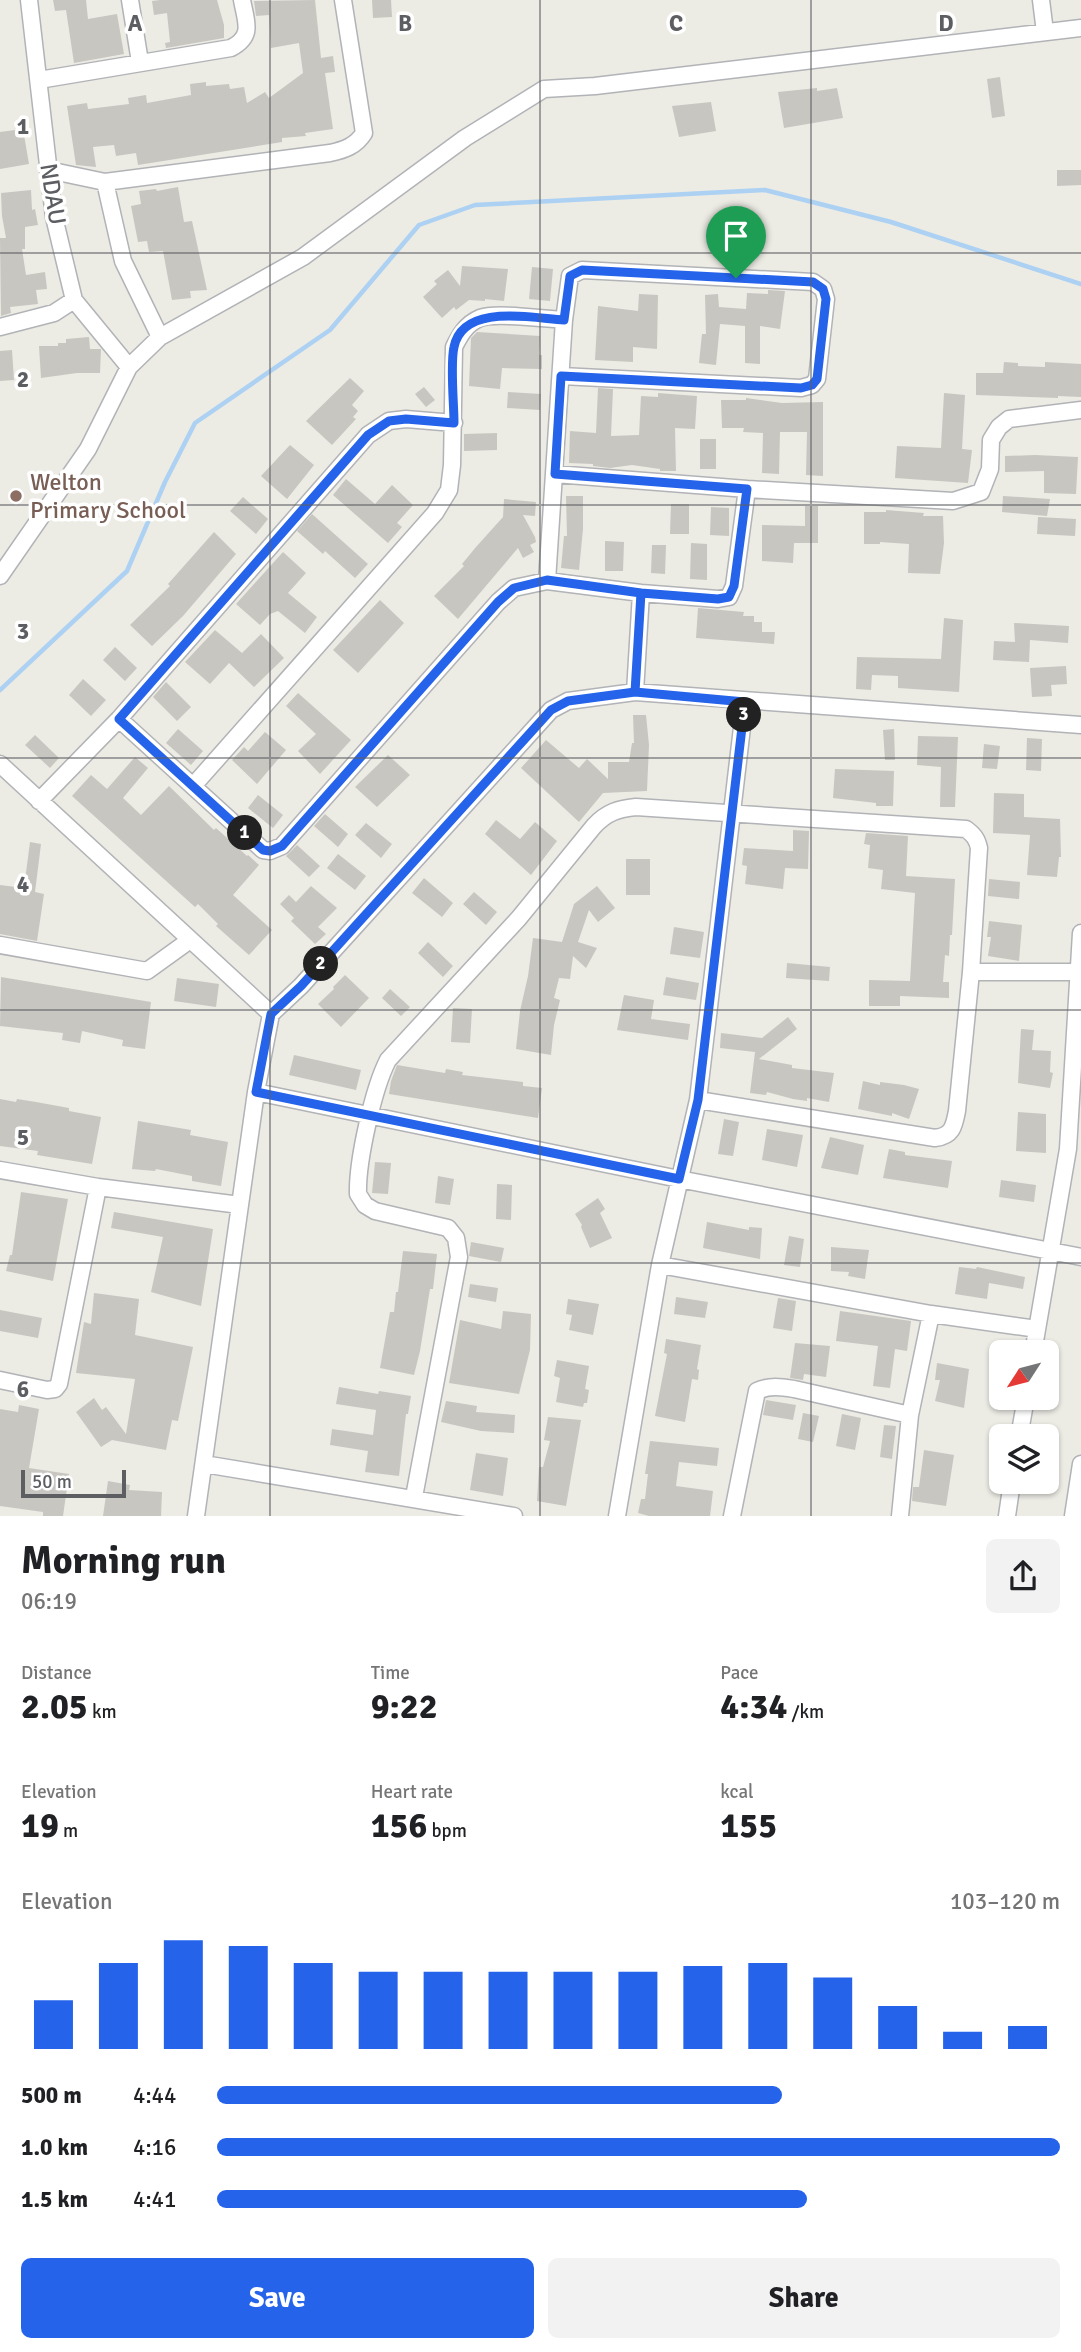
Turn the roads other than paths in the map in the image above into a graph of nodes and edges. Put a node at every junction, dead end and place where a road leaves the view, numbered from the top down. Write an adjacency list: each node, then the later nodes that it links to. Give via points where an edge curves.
1 (29, 0): 9 (street, NDAU)
2 (130, 0): 8 (street)
3 (242, 0): 8 (street, via 247,29 240,44 224,51)
4 (343, 0): 11 (street, via 364,133 359,142 330,153)
5 (1041, 0): 7 (street)
6 (1081, 28): 7 (street)
7 (1045, 32): 15 (street, via 544,89 465,138 303,257)
8 (140, 62): 9 (street)
9 (39, 80): 10 (street, NDAU)
10 (48, 170): 11 (street); 12 (street, NDAU)
11 (105, 182): 15 (street, via 122,261)
12 (74, 300): 14 (street, via 54,313); 16 (street, NDAU)
13 (564, 320): 17 (street); 17 (street, via 570,276 582,270 813,282 823,289 826,299 817,379 812,385); 19 (street, via 491,316 462,330 454,347)
14 (0, 327)
15 (159, 337): 16 (street)
16 (130, 367): 22 (street, via 88,449)
17 (561, 376): 20 (street)
18 (1081, 410): 21 (street, via 1009,419 991,440 990,469 981,492 969,498 953,501)
19 (454, 423): 27 (street, via 389,421 368,435); 30 (street, via 449,490 435,513)
20 (555, 474): 21 (street); 23 (street)
21 (747, 489): 24 (street, via 729,597)
22 (0, 576)
23 (547, 580): 24 (street); 30 (street, via 514,588 498,602 282,846 263,850)
24 (641, 593): 25 (street)
25 (635, 692): 26 (street); 38 (street, via 568,701 551,710)
26 (745, 702): 28 (street); 32 (street)
27 (119, 719): 30 (street); 31 (street)
28 (1081, 725)
29 (0, 764): 31 (street)
30 (193, 786)
31 (39, 801): 34 (street)
32 (733, 813): 36 (street, via 966,829 979,848); 40 (street); 41 (street, via 636,807 605,815 519,919 388,1060)
33 (1081, 933): 37 (street)
34 (190, 940): 35 (street, via 147,971); 38 (street)
35 (0, 946)
36 (971, 972): 37 (street); 40 (street, via 957,1111 953,1130 944,1137)
37 (1078, 972): 46 (street, via 1068,1149)
38 (271, 1014): 39 (street)
39 (256, 1092): 41 (street); 45 (street)
40 (698, 1100): 43 (street)
41 (369, 1117): 43 (street); 57 (street, via 358,1185 365,1205 448,1228 456,1238 459,1257)
42 (0, 1170): 44 (street)
43 (679, 1179): 46 (street); 48 (street)
44 (98, 1187): 45 (street); 52 (street, via 59,1384 47,1391)
45 (240, 1205): 54 (street)
46 (1050, 1253): 47 (street); 50 (street)
47 (1081, 1257)
48 (660, 1265): 49 (street); 60 (street)
49 (931, 1314): 50 (street); 53 (street)
50 (1037, 1329): 51 (street)
51 (1035, 1340)
52 (0, 1380)
53 (910, 1415): 61 (street, via 794,1389 763,1388 758,1391); 62 (street)
54 (204, 1464): 57 (street); 58 (street)
55 (1081, 1464): 64 (street)
56 (1010, 1494): 63 (street)
57 (414, 1497): 59 (street)
58 (196, 1516)
59 (514, 1516)
60 (617, 1516)
61 (732, 1516)
62 (900, 1516)
63 (1007, 1516)
64 (1073, 1516)

